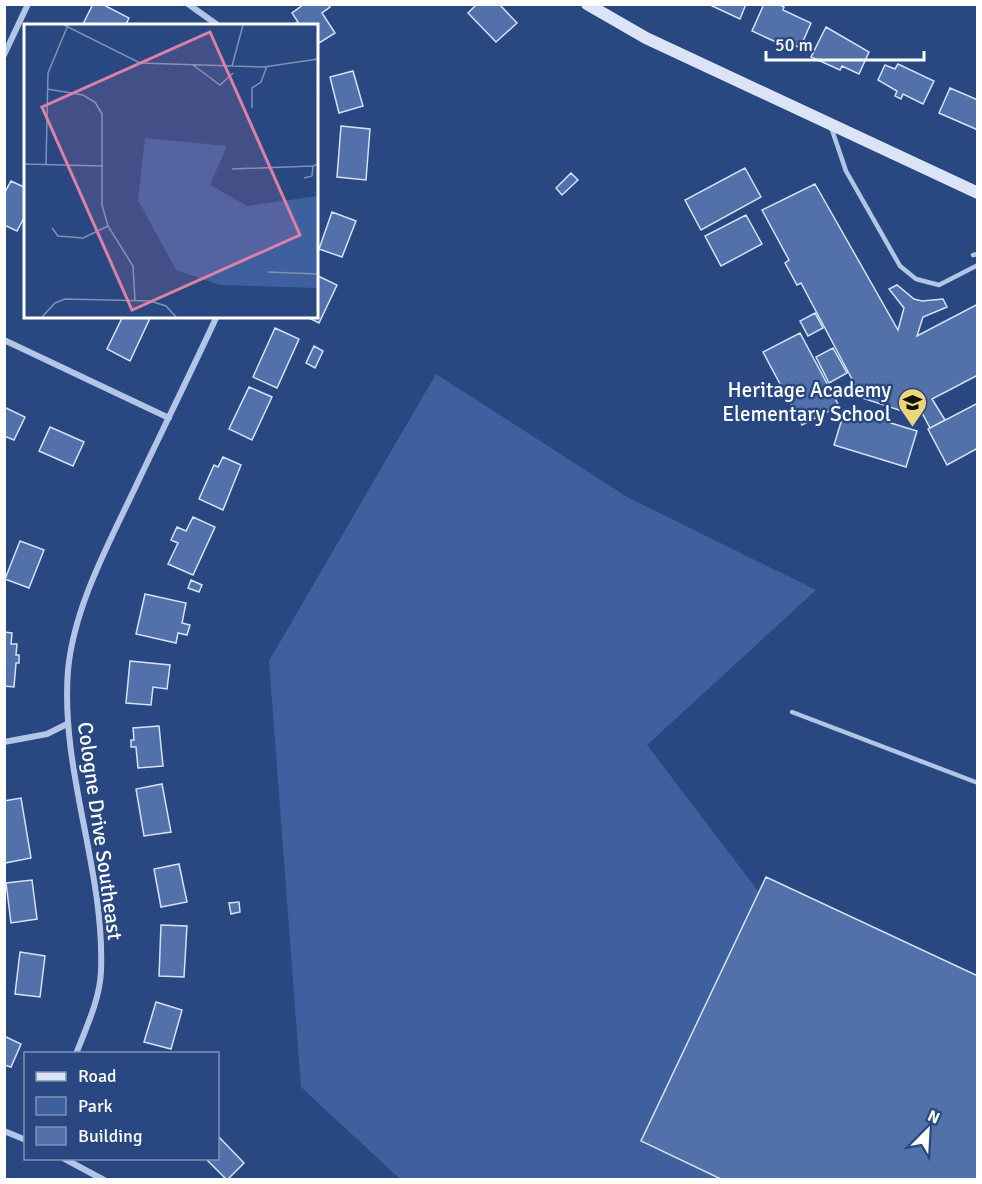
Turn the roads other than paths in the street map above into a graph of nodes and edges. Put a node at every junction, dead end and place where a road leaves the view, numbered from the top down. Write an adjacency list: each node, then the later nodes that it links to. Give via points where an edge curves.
1 (28, 4): 5 (street)
2 (188, 4): 4 (street)
3 (587, 4): 6 (street, via 646,38)
4 (216, 24)
5 (4, 55)
6 (830, 124): 7 (street); 8 (lane, via 846,171 900,266 916,279 939,285)
7 (978, 193)
8 (978, 266)
9 (216, 318): 11 (street, Cologne Drive Southeast)
10 (4, 340): 11 (street)
11 (169, 418): 13 (street, Cologne Drive Southeast, via 82,608 69,668)
12 (792, 712): 15 (lane)
13 (67, 724): 14 (street, via 47,734); 16 (street, Cologne Drive Southeast, via 99,922 101,972 99,989)
14 (4, 741)
15 (978, 783)
16 (76, 1052)
17 (4, 1131): 18 (street)
18 (24, 1139)
19 (67, 1160): 20 (street)
20 (104, 1179)

